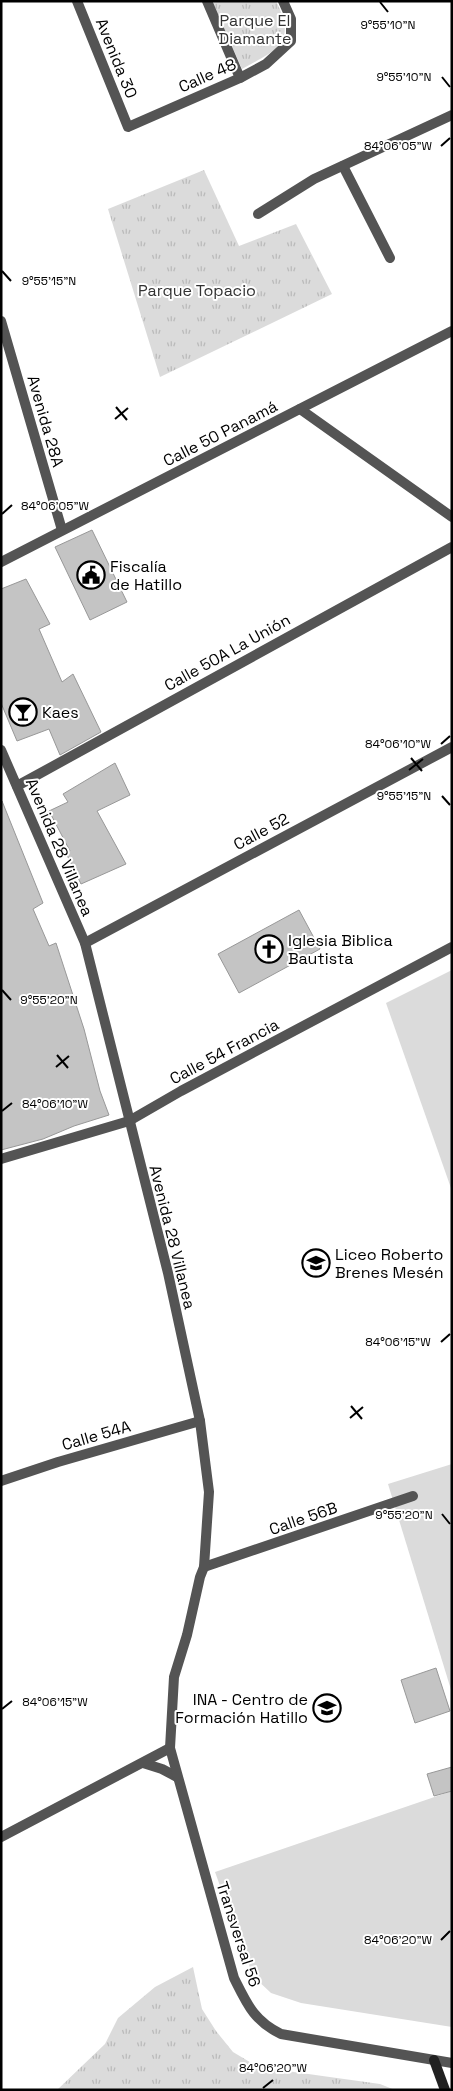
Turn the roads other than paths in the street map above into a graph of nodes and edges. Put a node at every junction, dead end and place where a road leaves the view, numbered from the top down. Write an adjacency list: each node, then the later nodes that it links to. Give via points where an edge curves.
1 (77, 1): 6 (street, Avenida 30)
2 (207, 1): 4 (street)
3 (282, 1): 4 (street, Calle 48, via 291,19 291,41 266,64)
4 (240, 78): 6 (street, Calle 48)
5 (452, 115): 7 (street)
6 (128, 127)
7 (343, 166): 8 (street, via 314,179); 9 (street)
8 (258, 214)
9 (390, 258)
10 (1, 321): 14 (street, Avenida 28A)
11 (452, 331): 12 (street, Calle 50 Panamá)
12 (300, 409): 13 (street); 14 (street, Calle 50 Panamá)
13 (452, 517)
14 (62, 530): 16 (street, Calle 50 Panamá)
15 (452, 547): 19 (street, Calle 50A La Unión)
16 (1, 562)
17 (452, 747): 20 (street, Calle 52)
18 (1, 750): 19 (street, Avenida 28 Villanea)
19 (17, 786): 20 (street, Avenida 28 Villanea)
20 (85, 943): 22 (street, Avenida 28 Villanea)
21 (452, 947): 22 (street, Calle 54 Francia)
22 (129, 1121): 23 (street, Calle 54 Francia); 24 (street, Avenida 28 Villanea, via 168,1273)
23 (1, 1159)
24 (200, 1421): 25 (street, Calle 54A); 27 (street, Avenida 28 Villanea, via 209,1492)
25 (1, 1481)
26 (413, 1496): 27 (street, Calle 56B)
27 (204, 1567): 28 (street, Avenida 28 Villanea, via 174,1677)
28 (170, 1748): 29 (street); 30 (street, Transversal 56)
29 (143, 1763): 30 (street); 31 (street)
30 (177, 1777): 32 (street, Transversal 56, via 234,1978 258,2019 281,2034)
31 (1, 1837)
32 (434, 2060): 33 (street, Transversal 56); 34 (main road)
33 (452, 2063)
34 (445, 2090)

